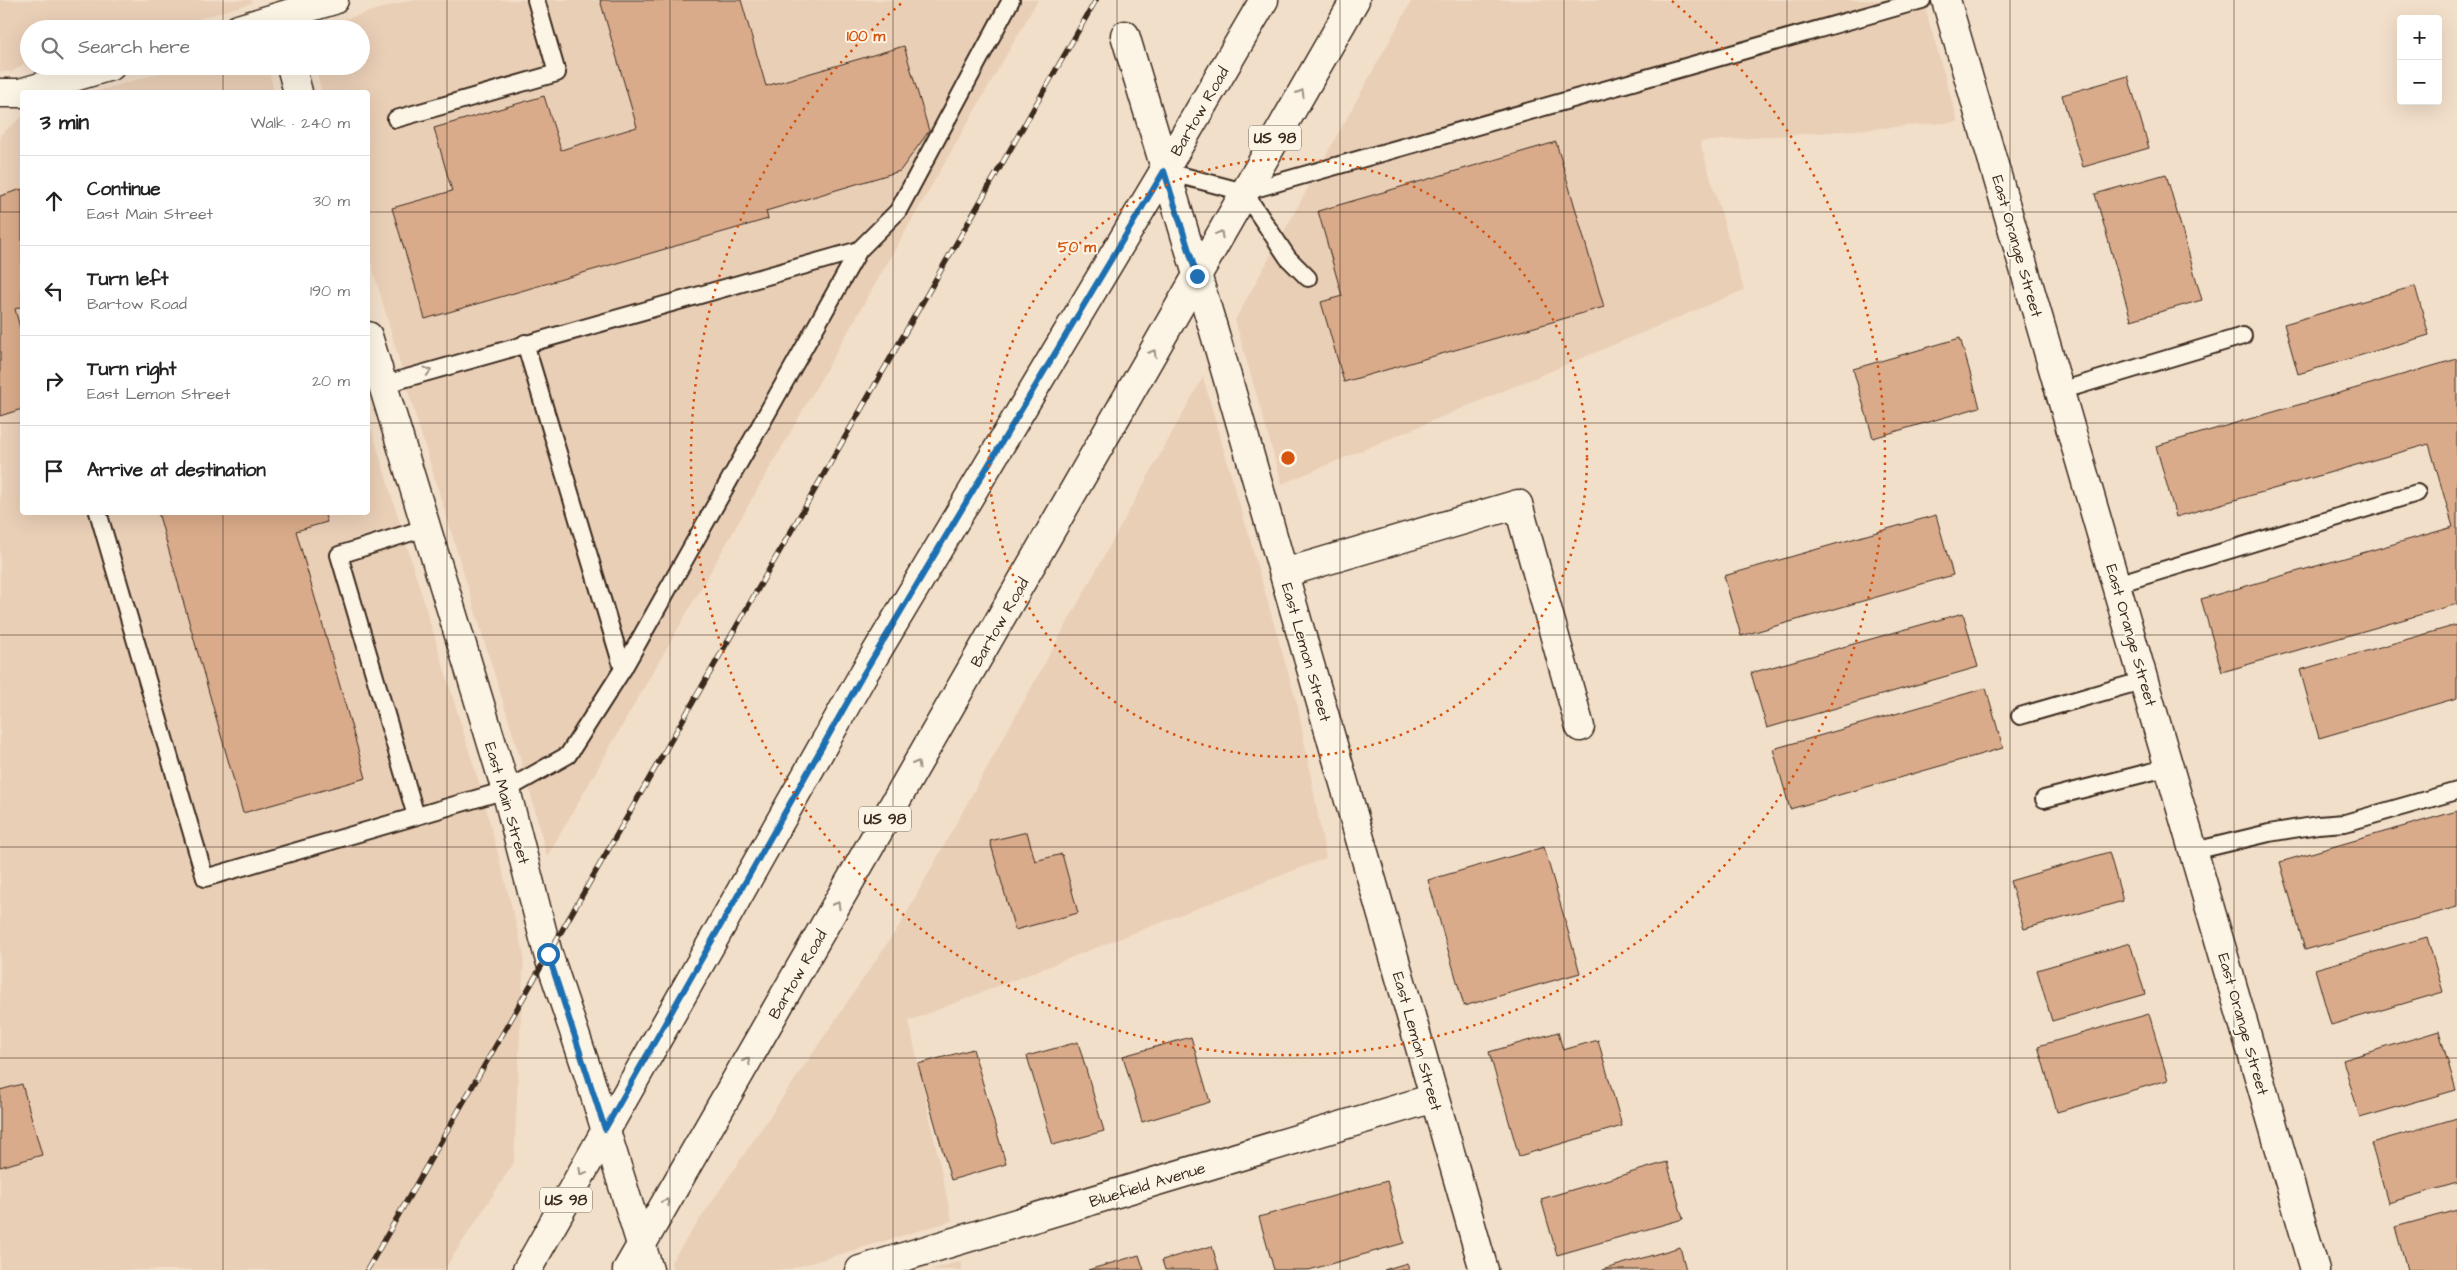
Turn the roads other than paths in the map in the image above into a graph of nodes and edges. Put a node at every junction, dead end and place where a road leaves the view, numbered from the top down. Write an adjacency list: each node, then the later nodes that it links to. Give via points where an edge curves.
1 (334, 0): 8 (main road)
2 (536, 0): 17 (lane, via 557,73)
3 (1011, 0): 20 (lane, via 898,211)
4 (1264, 0): 18 (main road, Bartow Road / US 98)
5 (1355, 0): 19 (main road, Bartow Road / US 98, one-way to 5)
6 (1922, 0): 19 (lane)
7 (1946, 0): 27 (main road, East Orange Street)
8 (279, 15): 9 (main road)
9 (264, 20)
10 (1125, 35): 18 (main road, East Lemon Street)
11 (82, 75): 13 (main road)
12 (293, 75): 14 (main road)
13 (33, 90)
14 (297, 90)
15 (20, 94): 16 (main road)
16 (7, 98)
17 (396, 119)
18 (1164, 171): 19 (lane); 21 (main road, East Lemon Street); 44 (main road, Bartow Road / US 98, via 864,673)
19 (1244, 192): 21 (main road, Bartow Road / US 98, one-way to 19); 22 (lane, via 1288,258)
20 (859, 250): 25 (lane); 33 (lane)
21 (1197, 276): 31 (main road, East Lemon Street); 45 (main road, Bartow Road / US 98, one-way to 21)
22 (1308, 278)
23 (2243, 336): 27 (lane)
24 (370, 343): 26 (main road, East Main Street)
25 (525, 343): 26 (lane, one-way to 25); 33 (lane)
26 (382, 385): 30 (main road, East Main Street)
27 (2060, 391): 32 (main road, East Orange Street)
28 (2416, 493): 32 (lane)
29 (99, 515): 41 (lane, via 205,878)
30 (425, 528): 38 (main road, East Main Street); 41 (lane, via 340,555)
31 (1284, 573): 36 (main road, via 1518,504); 43 (main road, East Lemon Street)
32 (2117, 584): 34 (main road, East Orange Street)
33 (623, 669): 38 (lane, via 568,755)
34 (2145, 680): 35 (lane); 37 (main road, East Orange Street)
35 (2020, 716)
36 (1580, 727)
37 (2170, 766): 40 (lane); 42 (main road, East Orange Street)
38 (506, 790): 41 (lane); 44 (main road, East Main Street, via 548,954)
39 (2457, 791): 42 (lane, via 2345,823 2270,833)
40 (2044, 800)
41 (416, 816)
42 (2194, 851): 51 (main road, East Orange Street)
43 (1434, 1098): 49 (main road, Bluefield Avenue); 50 (main road, East Lemon Street)
44 (605, 1129): 45 (main road, East Main Street); 46 (main road, US 98, one-way to 46)
45 (642, 1244): 47 (main road, US 98); 48 (main road, East Main Street)
46 (527, 1270)
47 (627, 1270)
48 (649, 1270)
49 (860, 1270)
50 (1484, 1270)
51 (2315, 1270)

